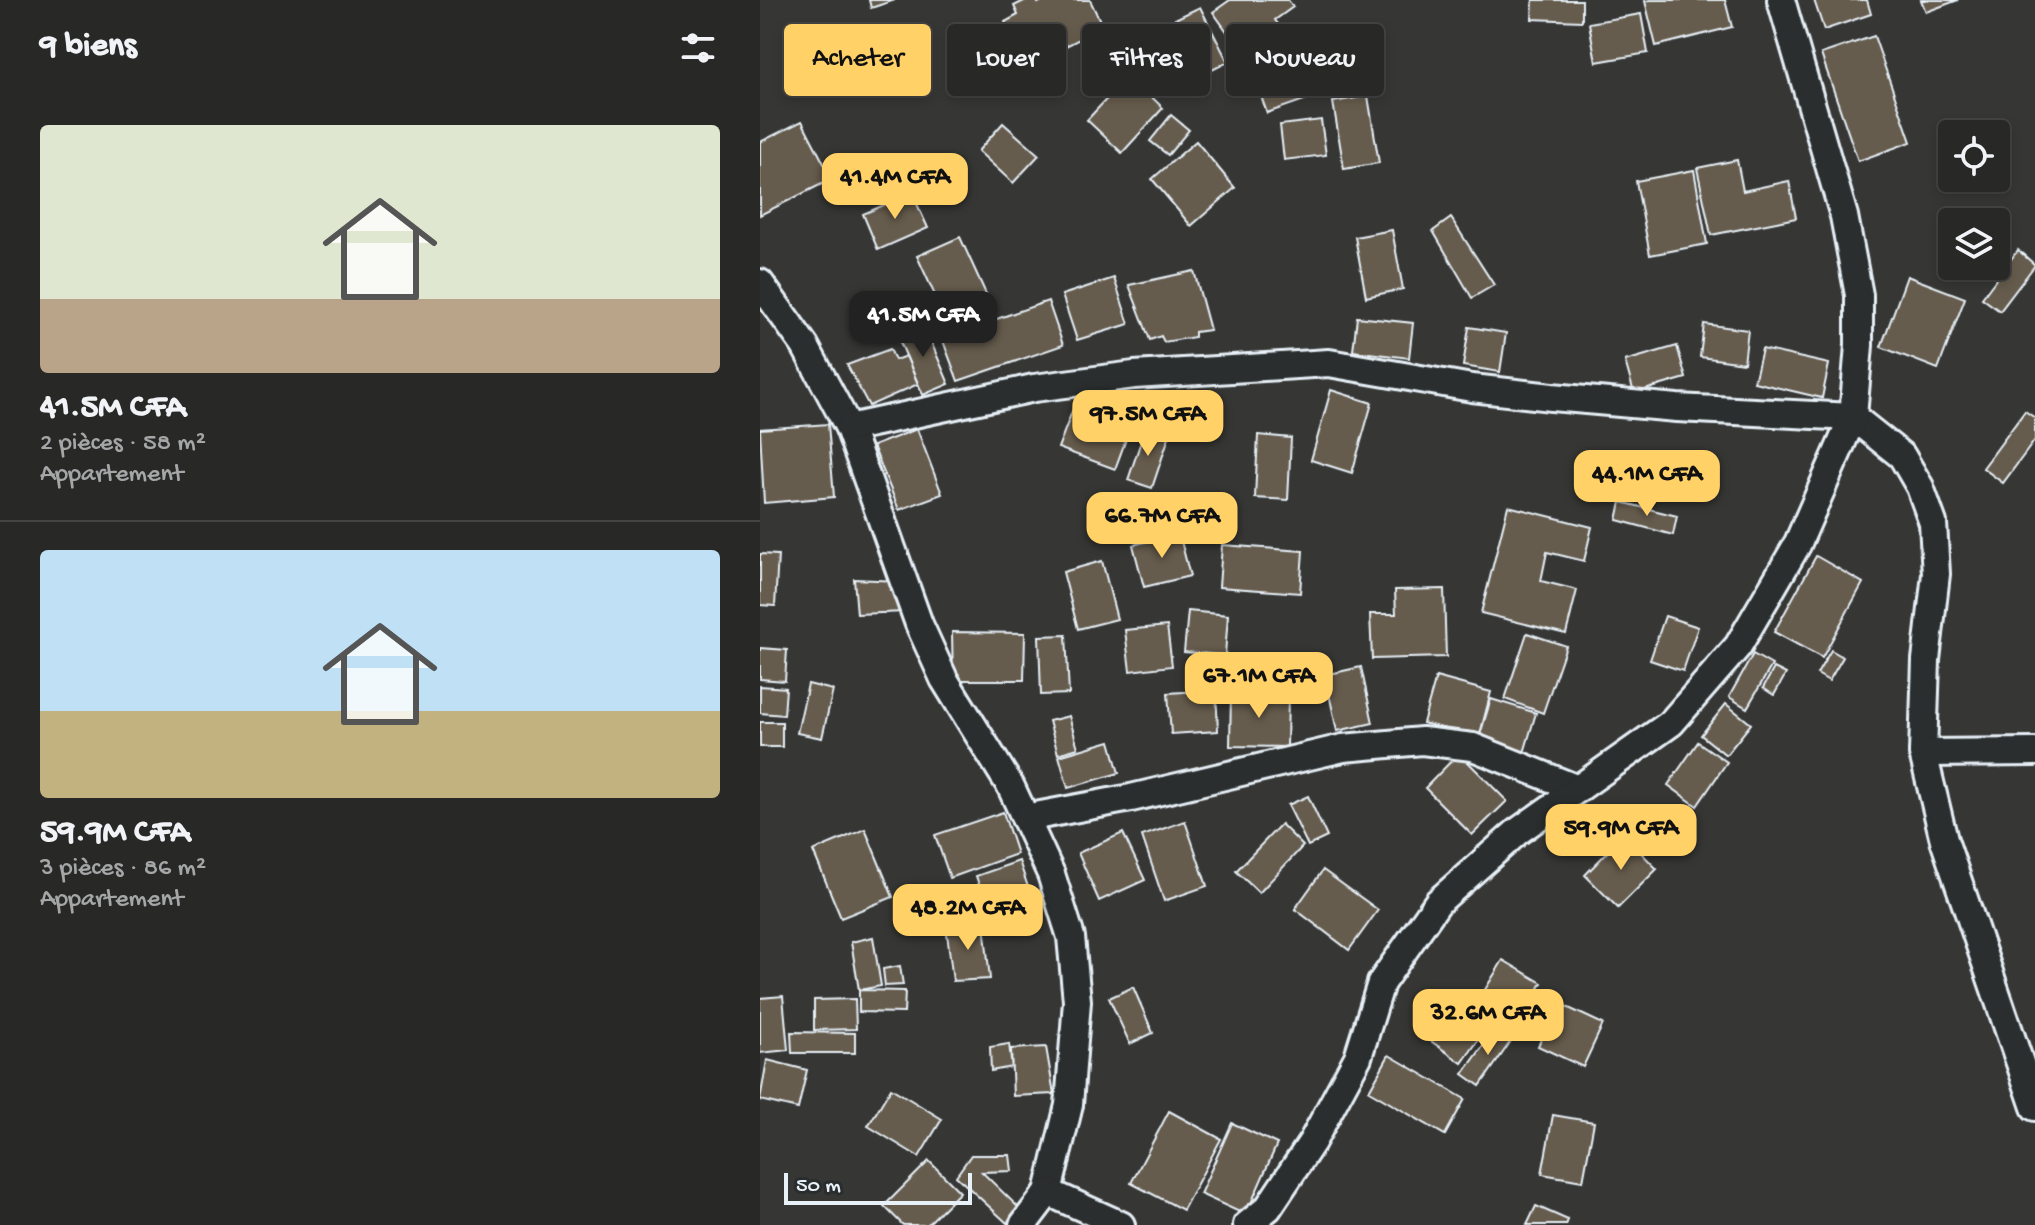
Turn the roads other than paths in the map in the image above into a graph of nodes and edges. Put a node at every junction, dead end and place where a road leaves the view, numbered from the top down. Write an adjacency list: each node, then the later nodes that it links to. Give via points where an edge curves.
1 (1781, 0): 3 (street, via 1844,216 1859,295)
2 (760, 283): 4 (street, via 805,346)
3 (1853, 417): 4 (street, via 1552,397 1329,363 1134,375 1034,388); 6 (street, via 1902,456 1933,523 1936,574); 7 (street, via 1797,545 1738,646 1671,723)
4 (849, 428): 8 (street, via 919,624 944,679)
5 (2035, 752): 6 (street)
6 (1923, 753): 9 (street, via 1944,840)
7 (1578, 789): 8 (street, via 1473,747 1422,741 1343,748); 13 (street, via 1517,832 1438,902 1381,983 1358,1057 1312,1142 1268,1208)
8 (1025, 818): 10 (street, via 1051,874 1071,937 1077,1001 1069,1105)
9 (2035, 1107)
10 (1048, 1192): 11 (street); 12 (street)
11 (1023, 1225)
12 (1121, 1225)
13 (1247, 1225)

